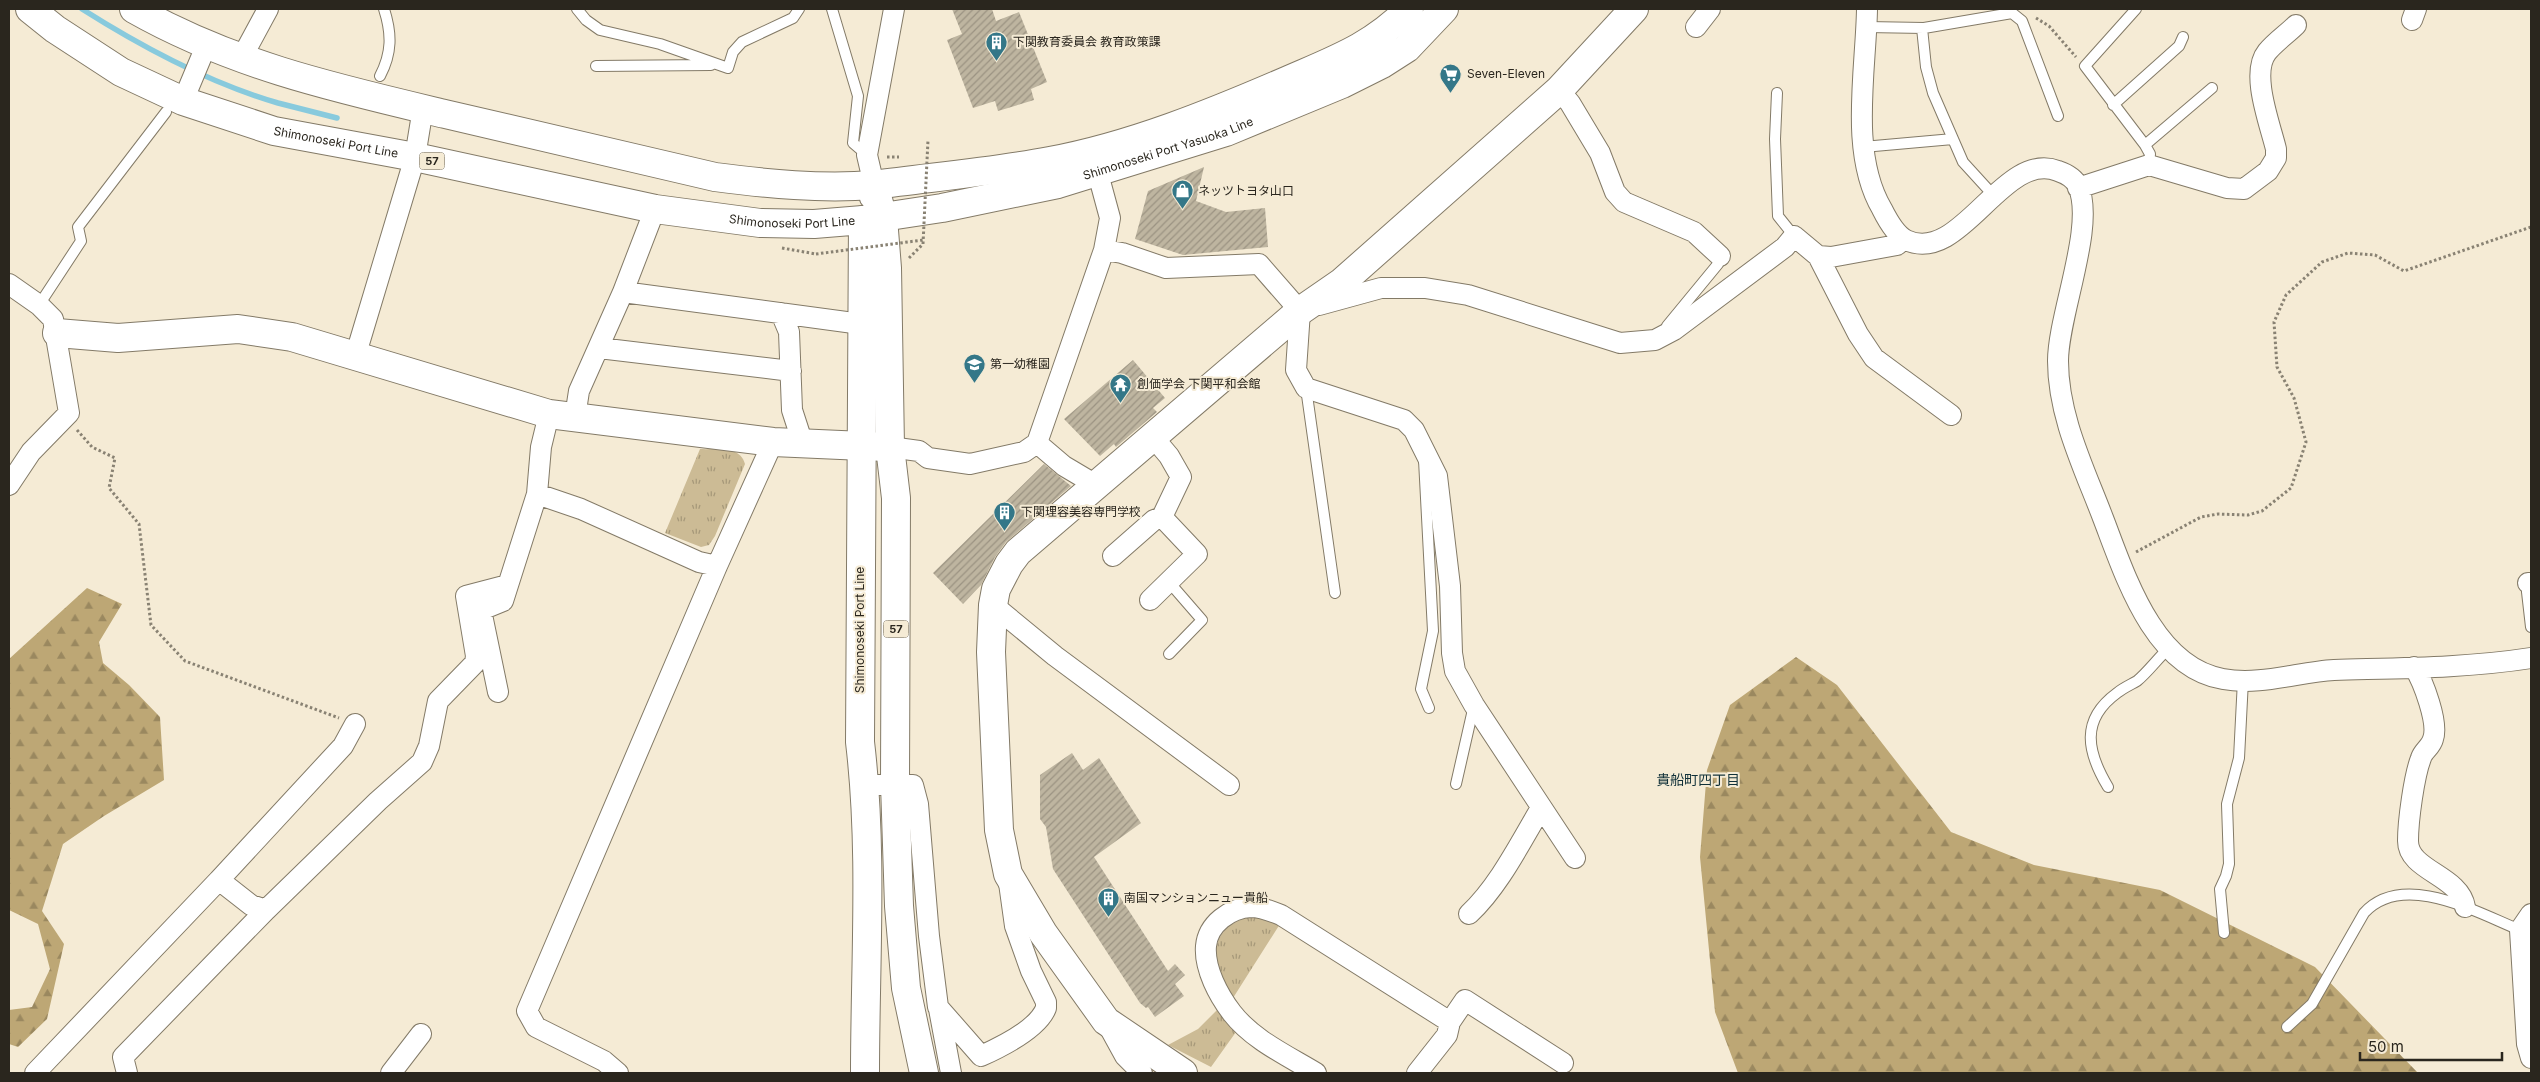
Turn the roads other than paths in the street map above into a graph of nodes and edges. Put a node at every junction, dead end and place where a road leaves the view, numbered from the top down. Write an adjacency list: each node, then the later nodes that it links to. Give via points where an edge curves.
1 (30, 9): 27 (main road, Shimonoseki Port Line / 57, via 120,72)
2 (134, 9): 19 (main road)
3 (268, 9): 20 (street)
4 (384, 9): 23 (lane, via 391,32 386,65)
5 (577, 9): 21 (lane, via 600,30 660,44)
6 (799, 9): 21 (lane, via 793,18 742,42 733,52 728,68)
7 (832, 9): 34 (lane, via 858,96 853,143)
8 (894, 9): 34 (street)
9 (1409, 9): 36 (main road, Shimonoseki Port Yasuoka Line, via 1391,28 1362,48 1250,96 1137,138)
10 (1444, 9): 36 (main road, Shimonoseki Port Yasuoka Line, via 1407,48 1342,84 1226,132)
11 (1710, 9): 16 (street)
12 (2136, 9): 28 (lane, via 2085,66)
13 (1630, 10): 25 (main road)
14 (1867, 18): 17 (lane); 32 (street)
15 (2296, 25): 33 (street, via 2267,52 2260,69 2261,88 2276,149 2276,158 2268,171 2249,186 2235,189 2171,173)
16 (1696, 27)
17 (1922, 28): 30 (lane, via 2012,13 2017,16 2022,20); 31 (lane, via 1926,67 1933,93)
18 (2183, 37): 28 (lane, via 2179,46)
19 (203, 53): 20 (main road); 27 (street)
20 (241, 59): 29 (main road, via 302,79)
21 (717, 64): 22 (lane)
22 (596, 66)
23 (380, 76)
24 (2212, 88): 33 (lane)
25 (1559, 90): 45 (street, via 1600,153 1615,192 1624,202 1694,232); 50 (main road, via 1342,282)
26 (1777, 93): 42 (lane, via 1778,216)
27 (180, 99): 35 (main road, Shimonoseki Port Line / 57, via 282,133); 49 (lane, via 78,227 81,241)
28 (2113, 105): 33 (lane)
29 (423, 108): 35 (street); 37 (main road, via 715,177 840,188)
30 (2058, 116)
31 (1953, 139): 32 (lane); 39 (lane, via 1963,162)
32 (1863, 147): 43 (street, via 1872,191)
33 (2147, 155): 38 (street)
34 (867, 156): 37 (street)
35 (415, 157): 40 (main road, Shimonoseki Port Line / 57); 56 (street)
36 (1095, 161): 37 (main road, Shimonoseki Port Yasuoka Line, via 1051,161); 41 (main road, Shimonoseki Port Yasuoka Line, via 1015,194); 44 (street, via 1110,218)
37 (874, 184): 41 (main road, Shimonoseki Port Line / 57)
38 (2078, 188): 39 (street, via 2073,178 2052,168 2044,168 2018,175); 81 (street, via 2082,198 2083,223 2058,356 2064,409 2121,563 2152,630)
39 (1994, 196): 43 (street, via 1945,237 1920,243)
40 (655, 209): 41 (main road, Shimonoseki Port Line / 57, via 760,223 814,224); 48 (street)
41 (873, 219): 52 (main road, Shimonoseki Port Line / 57); 67 (main road, Shimonoseki Port Line / 57, via 887,268)
42 (1794, 236): 46 (street); 54 (street, via 1785,248 1674,330)
43 (1904, 239): 46 (street, via 1896,245)
44 (1104, 250): 50 (street, via 1166,268 1259,264); 63 (street)
45 (1720, 256): 54 (lane, via 1718,264)
46 (1818, 256): 59 (street, via 1874,358)
47 (9, 284): 49 (street)
48 (623, 292): 51 (street); 55 (street)
49 (39, 305): 53 (street, via 54,319)
50 (1300, 311): 54 (street, via 1381,288 1425,288 1468,295 1620,343); 58 (street, via 1296,370); 61 (main road)
51 (781, 313): 52 (street); 57 (street, via 789,332)
52 (861, 324): 66 (main road, Shimonoseki Port Line / 57)
53 (57, 333): 56 (main road, via 118,338 238,329 292,337); 68 (street, via 69,413 31,452)
54 (1655, 340)
55 (598, 348): 57 (street); 60 (street, via 579,391)
56 (355, 357): 60 (main road)
57 (791, 371): 64 (street, via 792,410)
58 (1306, 388): 65 (street, via 1404,420); 77 (lane)
59 (1951, 415)
60 (562, 416): 62 (main road); 70 (street, via 541,447)
61 (1153, 437): 69 (main road); 71 (street, via 1181,477)
62 (773, 442): 64 (main road); 73 (street)
63 (1038, 443): 67 (street, via 1024,452 970,464 928,458 919,451); 69 (street, via 1064,466)
64 (803, 444): 66 (main road)
65 (1423, 444): 87 (street, via 1439,485 1455,671); 88 (lane, via 1432,630 1421,689)
66 (860, 447): 67 (main road); 92 (main road, Shimonoseki Port Line / 57, via 860,742)
67 (890, 448): 90 (main road, Shimonoseki Port Line / 57, via 896,498)
68 (9, 486)
69 (1096, 486): 79 (main road, via 1018,552 996,589)
70 (537, 494): 73 (street, via 581,509 699,562); 76 (street)
71 (1162, 517): 72 (street, via 1154,520); 74 (street, via 1197,554)
72 (1113, 556)
73 (717, 566): 115 (street, via 527,1011 536,1027 604,1061)
74 (1168, 582): 78 (street); 82 (lane, via 1202,620)
75 (2530, 583): 80 (lane, via 2527,592)
76 (508, 585): 86 (street, via 502,601 481,610); 100 (street, via 466,596 475,663 438,701 429,746 422,762)
77 (1335, 593)
78 (1150, 600)
79 (993, 605): 93 (street, via 1055,656); 97 (main road, via 991,652 999,821)
80 (2531, 627)
81 (2169, 648): 85 (street, via 2211,675 2224,680); 94 (lane, via 2138,680 2108,701 2092,723 2090,746)
82 (1169, 654)
83 (2531, 658): 84 (street)
84 (2414, 667): 85 (street, via 2326,671); 99 (street, via 2428,696 2434,733 2420,759 2408,846 2416,859 2459,892)
85 (2243, 680): 104 (lane, via 2239,758 2227,804 2229,864 2220,889)
86 (498, 692)
87 (1474, 705): 91 (lane); 95 (street)
88 (1429, 708)
89 (355, 724): 98 (street, via 343,746)
90 (895, 784): 92 (street); 105 (street, via 913,785 918,804); 117 (main road, Shimonoseki Port Line / 57, via 902,957)
91 (1456, 784)
92 (865, 785): 116 (main road, Shimonoseki Port Line / 57)
93 (1229, 785)
94 (2108, 787)
95 (1541, 808): 96 (street); 101 (street, via 1497,879)
96 (1575, 858)
97 (1008, 874): 105 (street, via 1015,926 1046,1002 1044,1014 1007,1044 982,1056); 106 (main road, via 1043,933)
98 (219, 880): 100 (street, via 251,905); 112 (street)
99 (2465, 907): 103 (lane); 108 (lane, via 2428,896 2400,896 2377,901 2364,913 2312,1004)
100 (266, 910): 113 (street, via 123,1057)
101 (1469, 914)
102 (2531, 914): 103 (street)
103 (2520, 930): 110 (street, via 2527,1044)
104 (2224, 934)
105 (938, 1006): 118 (street)
106 (1106, 1021): 119 (street, via 1125,1056); 120 (main road)
107 (1450, 1022): 111 (street, via 1465,1000); 121 (street, via 1281,915 1253,907 1229,913 1212,930 1206,946 1208,966 1222,996 1246,1028); 122 (street, via 1447,1035)
108 (2287, 1027)
109 (421, 1034): 114 (street)
110 (2531, 1058)
111 (1563, 1063)
112 (35, 1073)
113 (127, 1073)
114 (392, 1073)
115 (618, 1073)
116 (865, 1073)
117 (924, 1073)
118 (951, 1073)
119 (1142, 1073)
120 (1183, 1073)
121 (1316, 1073)
122 (1418, 1073)

